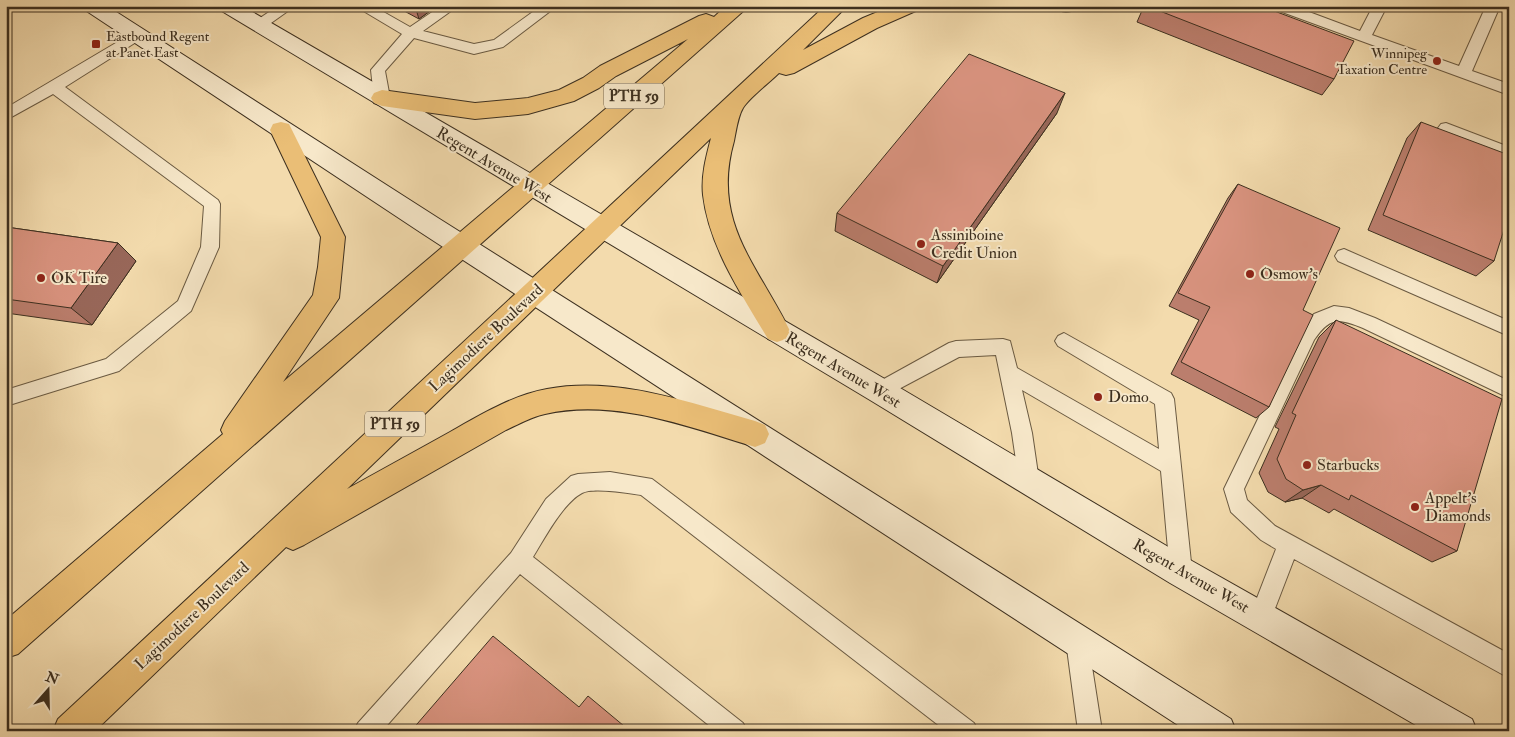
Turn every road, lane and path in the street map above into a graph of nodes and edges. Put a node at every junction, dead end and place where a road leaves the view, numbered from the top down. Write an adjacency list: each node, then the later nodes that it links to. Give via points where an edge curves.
1 (92, 6): 16 (main road)
2 (227, 6): 14 (main road, Regent Avenue West)
3 (288, 6): 14 (lane)
4 (362, 6): 15 (lane)
5 (451, 6): 15 (lane)
6 (550, 6): 15 (lane, via 498,44 474,50)
7 (734, 6): 22 (main road, via 566,96 549,101 505,110 475,111)
8 (739, 6): 28 (main road, PTH 59)
9 (837, 6): 19 (main road, Lagimodiere Boulevard / PTH 59)
10 (911, 6): 19 (main road, via 870,23)
11 (1279, 6): 17 (lane)
12 (1380, 6): 17 (lane)
13 (1493, 6): 18 (lane)
14 (259, 24): 22 (main road, Regent Avenue West)
15 (410, 33): 22 (lane, via 378,70)
16 (136, 36): 20 (lane); 26 (main road)
17 (1364, 37): 18 (lane)
18 (1463, 74): 21 (lane)
19 (756, 84): 23 (main road, Lagimodiere Boulevard / PTH 59)
20 (54, 87): 24 (lane); 39 (lane, via 212,204 210,247 185,306 112,365)
21 (1509, 90)
22 (382, 98): 28 (main road, Regent Avenue West)
23 (733, 104): 29 (main road, Lagimodiere Boulevard / PTH 59); 34 (main road, via 715,175 715,205 739,263)
24 (6, 116)
25 (1446, 128): 27 (lane)
26 (281, 130): 30 (main road); 41 (main road, via 333,237 326,298)
27 (1509, 153)
28 (530, 187): 29 (main road, Regent Avenue West); 30 (main road, PTH 59)
29 (602, 229): 32 (main road, Lagimodiere Boulevard / PTH 59); 34 (main road, Regent Avenue West)
30 (461, 245): 32 (main road); 41 (main road, PTH 59)
31 (1344, 256): 33 (lane)
32 (534, 292): 40 (main road); 45 (main road, Lagimodiere Boulevard / PTH 59)
33 (1509, 329)
34 (776, 331): 38 (main road, Regent Avenue West)
35 (1064, 341): 42 (lane, via 1164,399)
36 (1009, 373): 38 (lane, via 1003,347 956,349); 42 (lane); 43 (lane)
37 (1509, 390): 44 (lane, via 1346,313 1330,314 1316,320 1234,489 1238,505 1268,533)
38 (880, 392): 43 (main road, Regent Avenue West)
39 (6, 398)
40 (755, 434): 45 (main road, via 653,406 618,400 576,398 547,401 496,420); 49 (main road)
41 (211, 464): 50 (main road, PTH 59)
42 (1170, 466): 47 (lane)
43 (1029, 481): 47 (main road, Regent Avenue West)
44 (1288, 544): 48 (lane); 51 (lane)
45 (256, 555): 52 (main road, Lagimodiere Boulevard / PTH 59)
46 (519, 560): 53 (lane); 54 (lane); 55 (lane, via 553,506 578,483 610,481 644,486)
47 (1181, 572): 48 (main road, Regent Avenue West)
48 (1261, 616): 58 (main road, Regent Avenue West)
49 (1077, 641): 56 (lane); 57 (main road)
50 (6, 642)
51 (1509, 667)
52 (70, 731)
53 (366, 731)
54 (735, 731)
55 (966, 731)
56 (1090, 731)
57 (1218, 731)
58 (1460, 731)

